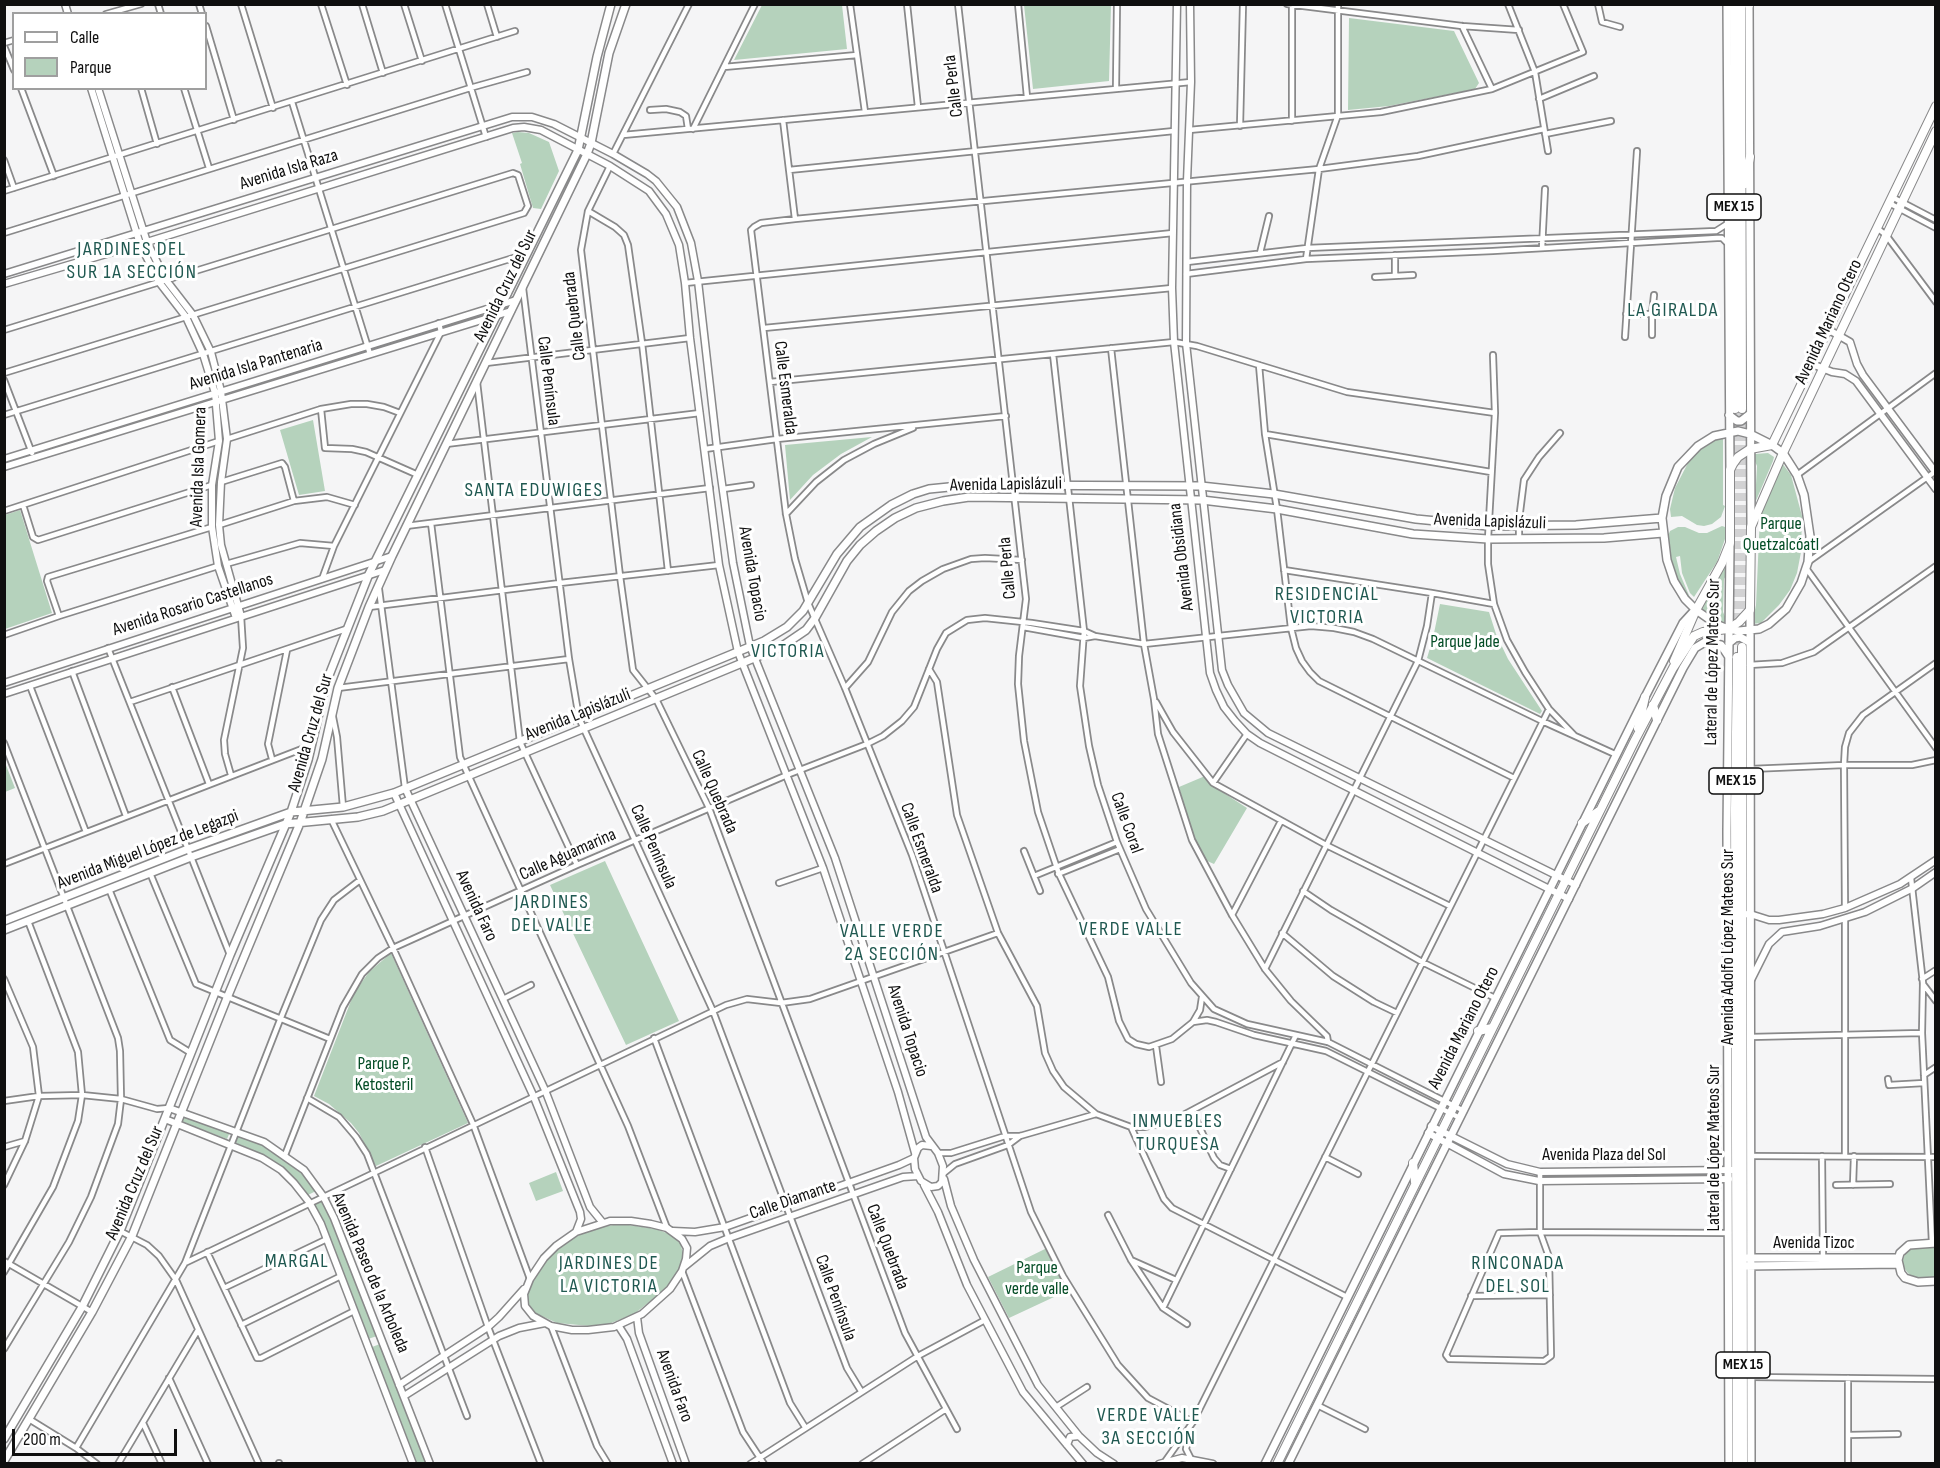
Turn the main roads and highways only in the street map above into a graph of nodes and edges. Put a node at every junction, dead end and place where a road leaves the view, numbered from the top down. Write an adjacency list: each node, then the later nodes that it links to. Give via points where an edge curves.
1 (611, 4): 42 (main road, Avenida Cruz del Sur, via 578,150 369,574 326,683)
2 (626, 4): 40 (main road, Avenida Cruz del Sur, via 609,53 587,154 378,585 338,688 322,759)
3 (1727, 4): 7 (main road, Lateral de López Mateos Sur)
4 (1734, 4): 8 (main road, MEX 15)
5 (1741, 4): 12 (main road, MEX 15)
6 (1749, 5): 11 (main road, Lateral de López Mateos Sur)
7 (1728, 69): 8 (main road); 13 (main road, Lateral de López Mateos Sur, via 1727,243)
8 (1734, 106): 13 (main road, MEX 15)
9 (1935, 106): 17 (main road, Avenida Mariano Otero)
10 (1935, 131): 19 (main road, Avenida Mariano Otero)
11 (1750, 157): 12 (main road); 14 (main road, Lateral de López Mateos Sur)
12 (1741, 203): 13 (main road, MEX 15)
13 (1735, 411): 14 (main road, via 1737,421); 15 (main road, Lateral de López Mateos Sur)
14 (1750, 414): 16 (main road, Lateral de López Mateos Sur)
15 (1729, 432): 16 (main road); 20 (main road, Lateral de López Mateos Sur); 22 (main road, via 1698,446 1678,467)
16 (1750, 434): 17 (main road); 18 (main road, Lateral de López Mateos Sur)
17 (1772, 445): 18 (main road); 19 (main road)
18 (1750, 449): 20 (main road, via 1738,457); 23 (main road, Lateral de López Mateos Sur)
19 (1783, 453): 23 (main road, Avenida Mariano Otero); 30 (main road, via 1804,495 1810,536 1807,565 1794,597 1778,618)
20 (1730, 470): 26 (main road, Lateral de López Mateos Sur)
21 (1654, 519): 22 (main road, Avenida Lapislázuli); 25 (main road, via 1658,527); 40 (main road, Avenida Lapislázuli, via 1488,526 1200,486 945,486 913,494 869,519 846,541 797,618 777,635 393,793 343,807)
22 (1662, 519): 24 (main road)
23 (1751, 527): 28 (main road, Lateral de López Mateos Sur)
24 (1663, 533): 25 (main road, Avenida Lapislázuli); 27 (main road, via 1670,572 1679,591)
25 (1654, 534): 43 (main road, Avenida Lapislázuli, via 1488,539 1413,534 1277,509 1202,500 956,498 916,508 885,524 860,544 806,630 781,647 399,805 367,816)
26 (1730, 543): 27 (main road, Avenida Mariano Otero); 29 (main road, Lateral de López Mateos Sur)
27 (1696, 610): 29 (main road); 34 (main road, Avenida Mariano Otero); 36 (main road, Avenida Mariano Otero, via 1683,623)
28 (1750, 610): 29 (main road); 30 (main road, Lateral de López Mateos Sur)
29 (1728, 630): 30 (main road); 31 (main road, via 1698,633); 32 (main road, Lateral de López Mateos Sur)
30 (1749, 630): 32 (main road, Lateral de López Mateos Sur)
31 (1687, 644): 34 (main road, Avenida Mariano Otero); 35 (main road)
32 (1739, 645): 33 (main road, Lateral de López Mateos Sur); 46 (main road, Avenida Adolfo López Mateos Sur / MEX 15); 46 (main road, Lateral de López Mateos Sur, via 1749,665 1750,769)
33 (1729, 657): 35 (main road, via 1721,645 1707,641 1696,646); 46 (main road, Lateral de López Mateos Sur)
34 (1672, 668): 37 (main road, Avenida Mariano Otero)
35 (1683, 669): 38 (main road, Avenida Mariano Otero)
36 (1645, 698): 39 (main road); 44 (main road, Avenida Mariano Otero)
37 (1653, 705): 38 (main road); 39 (main road, Avenida Mariano Otero)
38 (1657, 720): 63 (main road, Avenida Mariano Otero)
39 (1635, 740): 41 (main road, Avenida Mariano Otero)
40 (304, 810): 42 (main road, Avenida Miguel López de Legazpi); 43 (main road, Avenida Cruz del Sur)
41 (1600, 810): 44 (main road); 49 (main road, Avenida Mariano Otero)
42 (291, 812): 45 (main road, Avenida Cruz del Sur); 47 (main road, Avenida Miguel López de Legazpi)
43 (300, 823): 45 (main road, Avenida Miguel López de Legazpi); 60 (main road, Avenida Cruz del Sur, via 132,1236)
44 (1582, 823): 50 (main road, Avenida Mariano Otero)
45 (285, 824): 48 (main road, Avenida Miguel López de Legazpi); 59 (main road, Avenida Cruz del Sur, via 120,1231 82,1307)
46 (1739, 914): 52 (main road, Avenida Adolfo López Mateos Sur / MEX 15); 52 (main road, Lateral de López Mateos Sur, via 1750,983 1751,1156)
47 (4, 921)
48 (4, 930)
49 (1492, 1028): 50 (main road); 53 (main road, Avenida Mariano Otero)
50 (1478, 1031): 51 (main road, Avenida Mariano Otero)
51 (1413, 1162): 53 (main road); 61 (main road, Avenida Mariano Otero)
52 (1740, 1170): 57 (main road, Avenida Adolfo López Mateos Sur / MEX 15); 57 (main road, Lateral de López Mateos Sur, via 1729,1179 1729,1233)
53 (1415, 1184): 62 (main road, Avenida Mariano Otero)
54 (1934, 1243): 55 (main road, via 1909,1245)
55 (1898, 1261): 56 (main road, Avenida Tizoc); 56 (main road, Avenida Tizoc, via 1824,1258); 58 (main road, via 1901,1273 1911,1281)
56 (1812, 1262): 57 (main road, Avenida Tizoc)
57 (1740, 1263): 64 (main road, Lateral de López Mateos Sur); 65 (main road, Avenida Adolfo López Mateos Sur / MEX 15); 66 (main road, Avenida Adolfo López Mateos Sur / MEX 15); 67 (main road, Lateral de López Mateos Sur, via 1751,1377)
58 (1935, 1281)
59 (4, 1439)
60 (4, 1461)
61 (1265, 1464)
62 (1277, 1464)
63 (1288, 1464)
64 (1729, 1464)
65 (1737, 1464)
66 (1743, 1464)
67 (1750, 1464)

